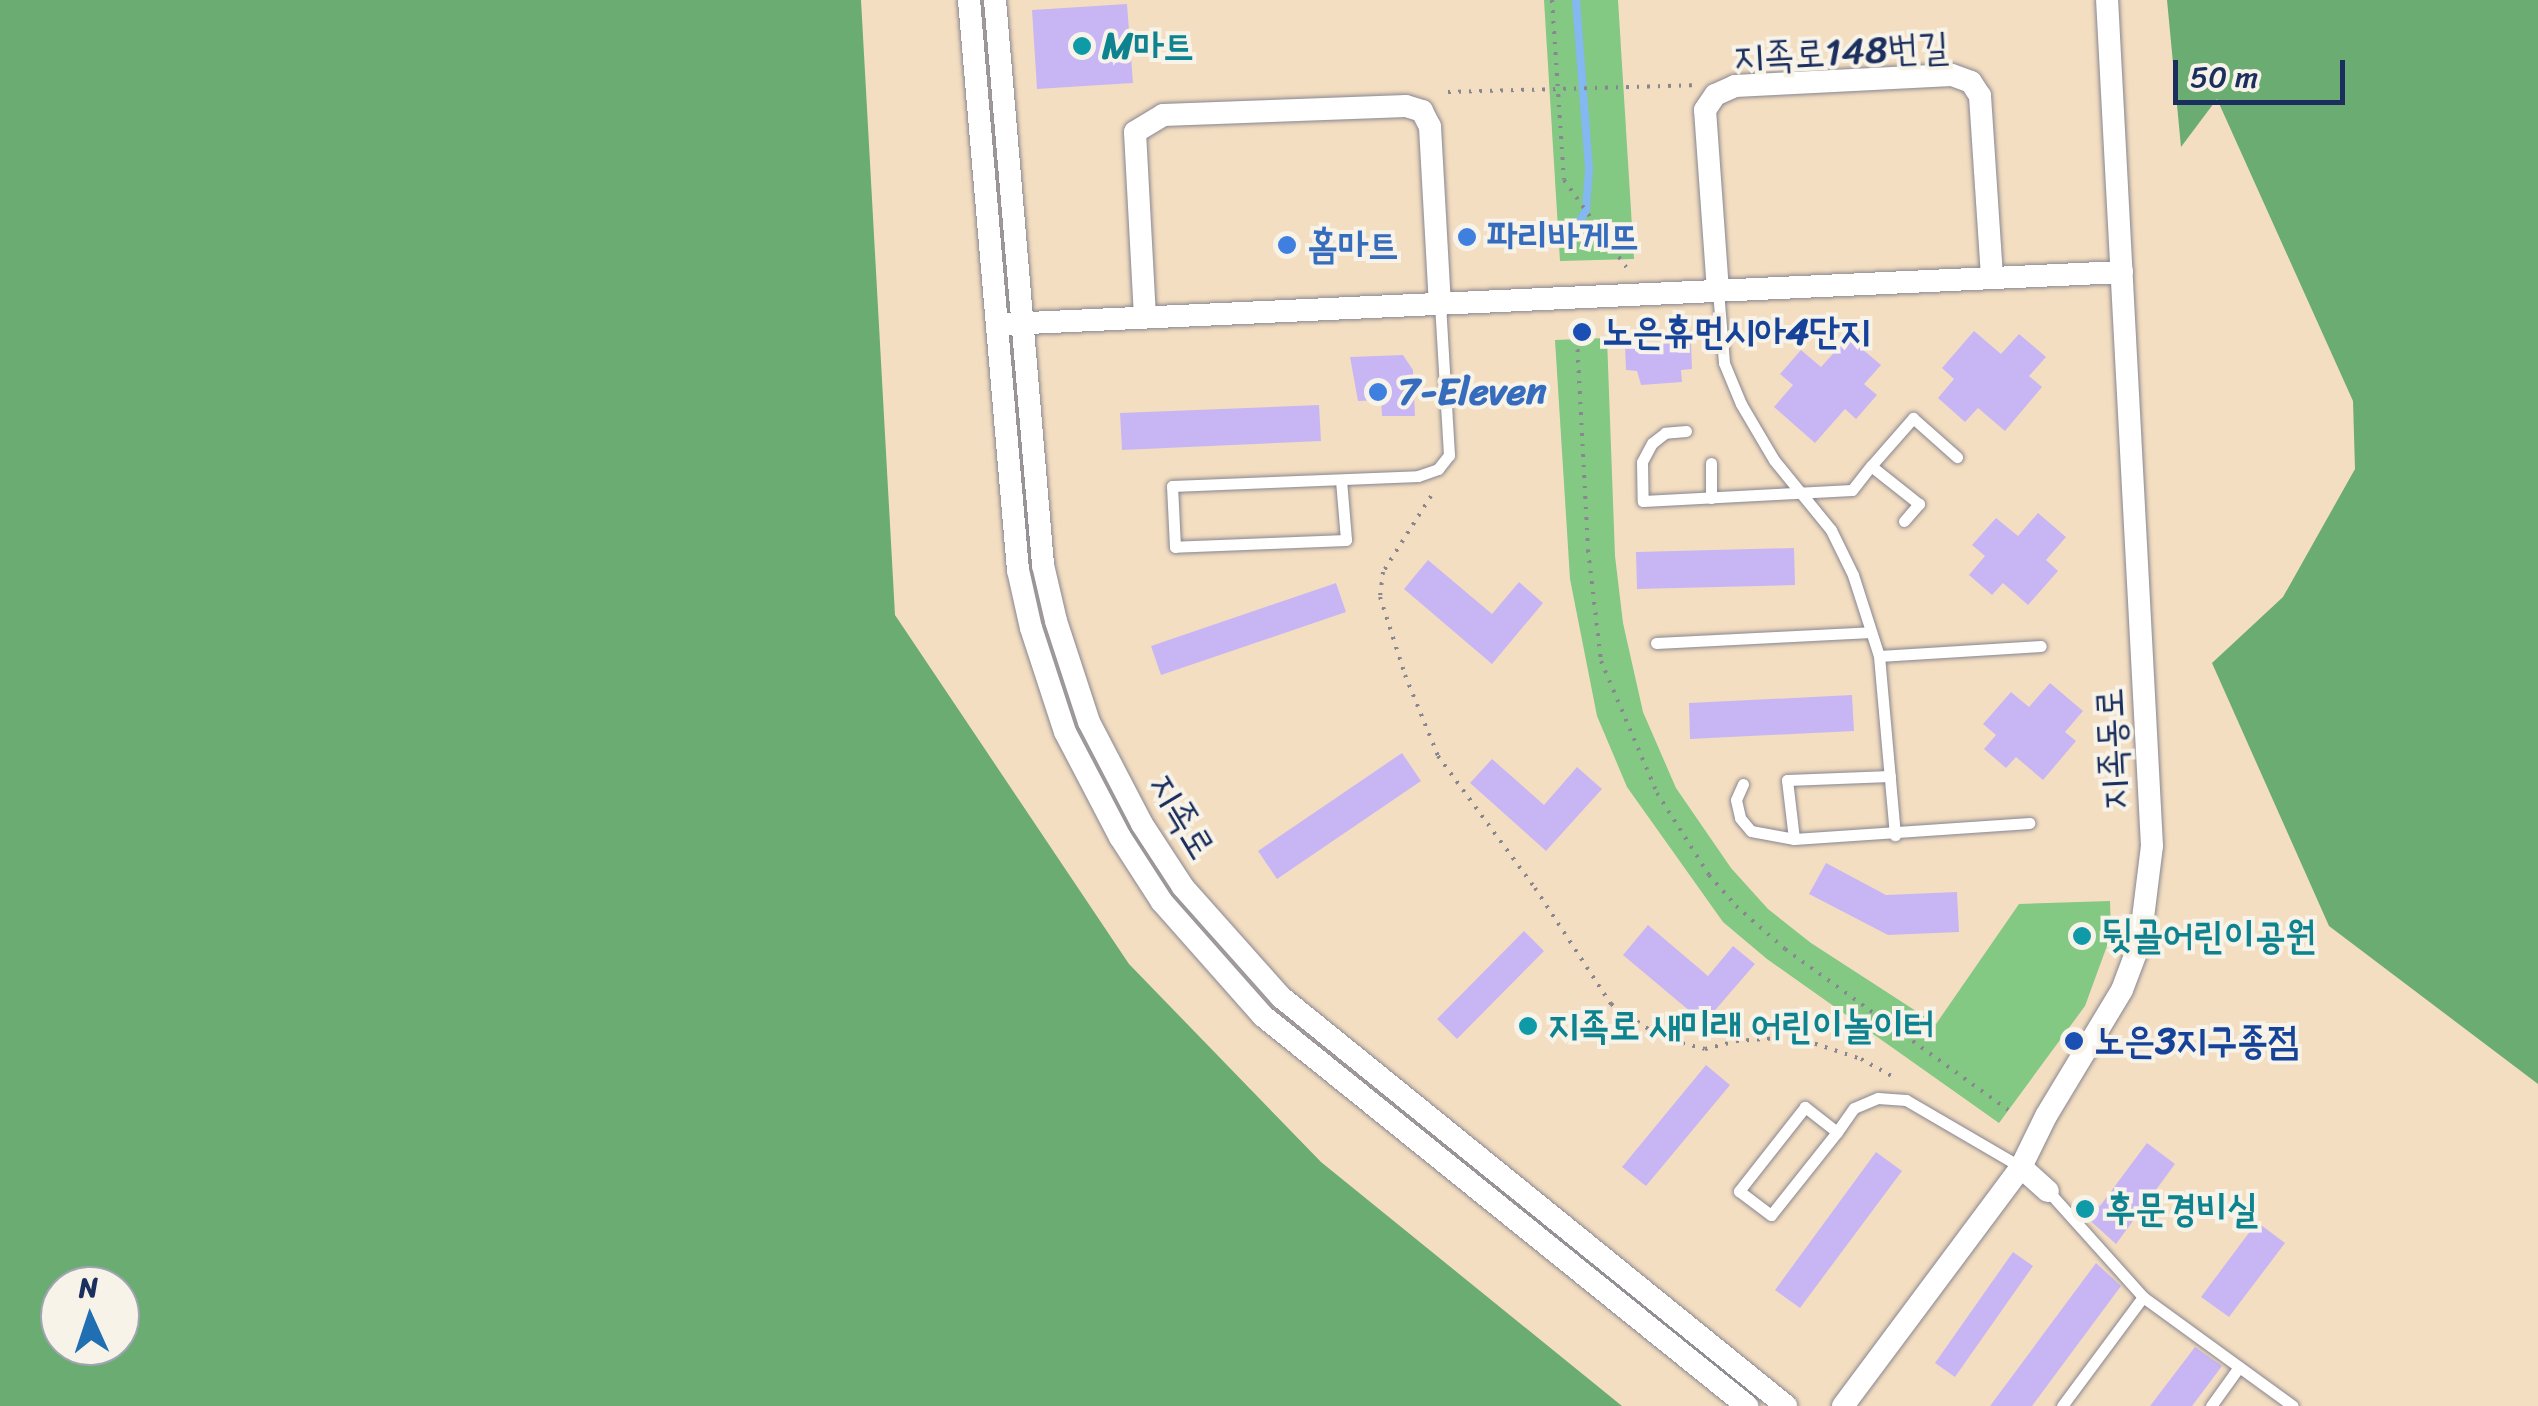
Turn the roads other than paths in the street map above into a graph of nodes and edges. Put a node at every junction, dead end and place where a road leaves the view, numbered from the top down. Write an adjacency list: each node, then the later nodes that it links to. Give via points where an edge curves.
1 (969, 0): 10 (street, 지족로)
2 (995, 0): 9 (street, 지족로)
3 (2107, 0): 4 (street, 지족동로)
4 (2122, 272): 5 (street); 29 (street, 지족동로, via 2149,878 2140,942 2122,990)
5 (1992, 278): 6 (street); 6 (street, 지족로148번길, via 1980,96 1972,82 1952,75 1735,86 1715,95 1705,110)
6 (1718, 291): 7 (street); 16 (lane, via 1724,363 1774,460)
7 (1440, 304): 8 (street); 8 (street, via 1430,127 1422,111 1406,106 1163,115 1135,132); 15 (lane, via 1448,455 1438,469 1418,476)
8 (1145, 317): 9 (street)
9 (1020, 323): 10 (street); 34 (street, 지족로, via 1036,508 1056,621 1089,722 1183,886 1281,998)
10 (994, 324): 33 (street, 지족로, via 1010,511 1031,628 1065,732 1162,902 1263,1016)
11 (1686, 431): 17 (lane, via 1652,442 1642,462 1643,501)
12 (1957, 457): 14 (lane, via 1913,418)
13 (1711, 463): 17 (lane)
14 (1871, 466): 16 (lane, via 1852,490); 18 (lane, via 1919,504)
15 (1342, 480): 15 (lane, via 1172,486 1175,547 1346,540)
16 (1802, 495): 17 (lane); 19 (lane, via 1838,545)
17 (1711, 498)
18 (1904, 521)
19 (1871, 632): 20 (lane); 22 (lane)
20 (1656, 643)
21 (2041, 646): 22 (lane)
22 (1879, 656): 23 (lane)
23 (1890, 776): 26 (lane); 27 (lane, via 1788,780)
24 (1743, 784): 27 (lane, via 1736,800 1751,831)
25 (2029, 824): 26 (lane)
26 (1895, 836): 27 (lane)
27 (1794, 839)
28 (1836, 1132): 28 (lane, via 1770,1216 1739,1192 1805,1107); 29 (lane, via 1854,1108 1878,1098 1906,1100)
29 (2020, 1167): 30 (street); 35 (street, 지족동로)
30 (2048, 1191): 31 (lane)
31 (2144, 1297): 32 (lane); 36 (lane)
32 (2240, 1368): 37 (lane); 38 (lane)
33 (1746, 1406)
34 (1786, 1406)
35 (1843, 1406)
36 (2062, 1406)
37 (2211, 1406)
38 (2293, 1406)

